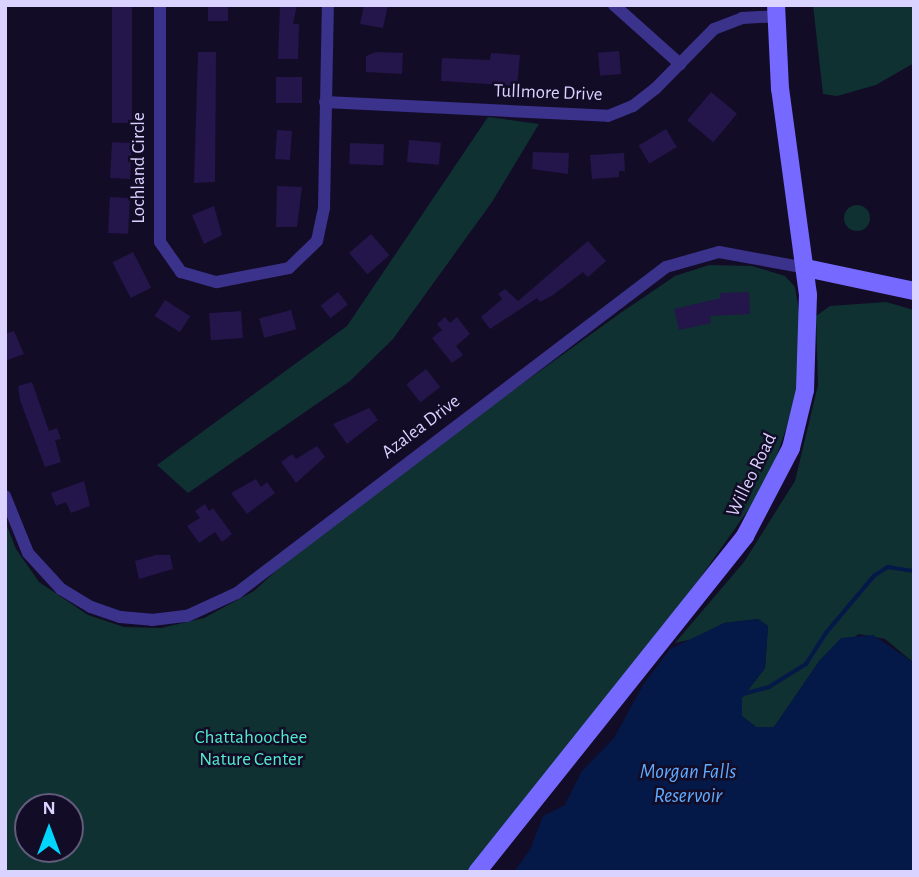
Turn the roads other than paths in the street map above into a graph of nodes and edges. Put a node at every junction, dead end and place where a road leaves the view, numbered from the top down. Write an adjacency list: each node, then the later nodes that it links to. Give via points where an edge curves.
1 (160, 5): 6 (street, Lochland Circle, via 158,231 163,251 181,272 204,281 230,281 289,268 311,250 324,208)
2 (328, 5): 6 (street, Lochland Circle)
3 (614, 5): 5 (street)
4 (776, 11): 5 (street, Tullmore Drive, via 727,22); 7 (street, Willeo Road, via 780,89)
5 (680, 64): 6 (street, Tullmore Drive, via 642,100 608,116)
6 (325, 102)
7 (806, 268): 8 (street, Azalea Drive); 9 (street, Azalea Drive, via 719,252 666,267 237,593 187,616 120,617 61,589 28,553); 10 (street, Willeo Road, via 803,398 790,448 767,499 730,555)
8 (914, 292)
9 (5, 496)
10 (477, 872)

